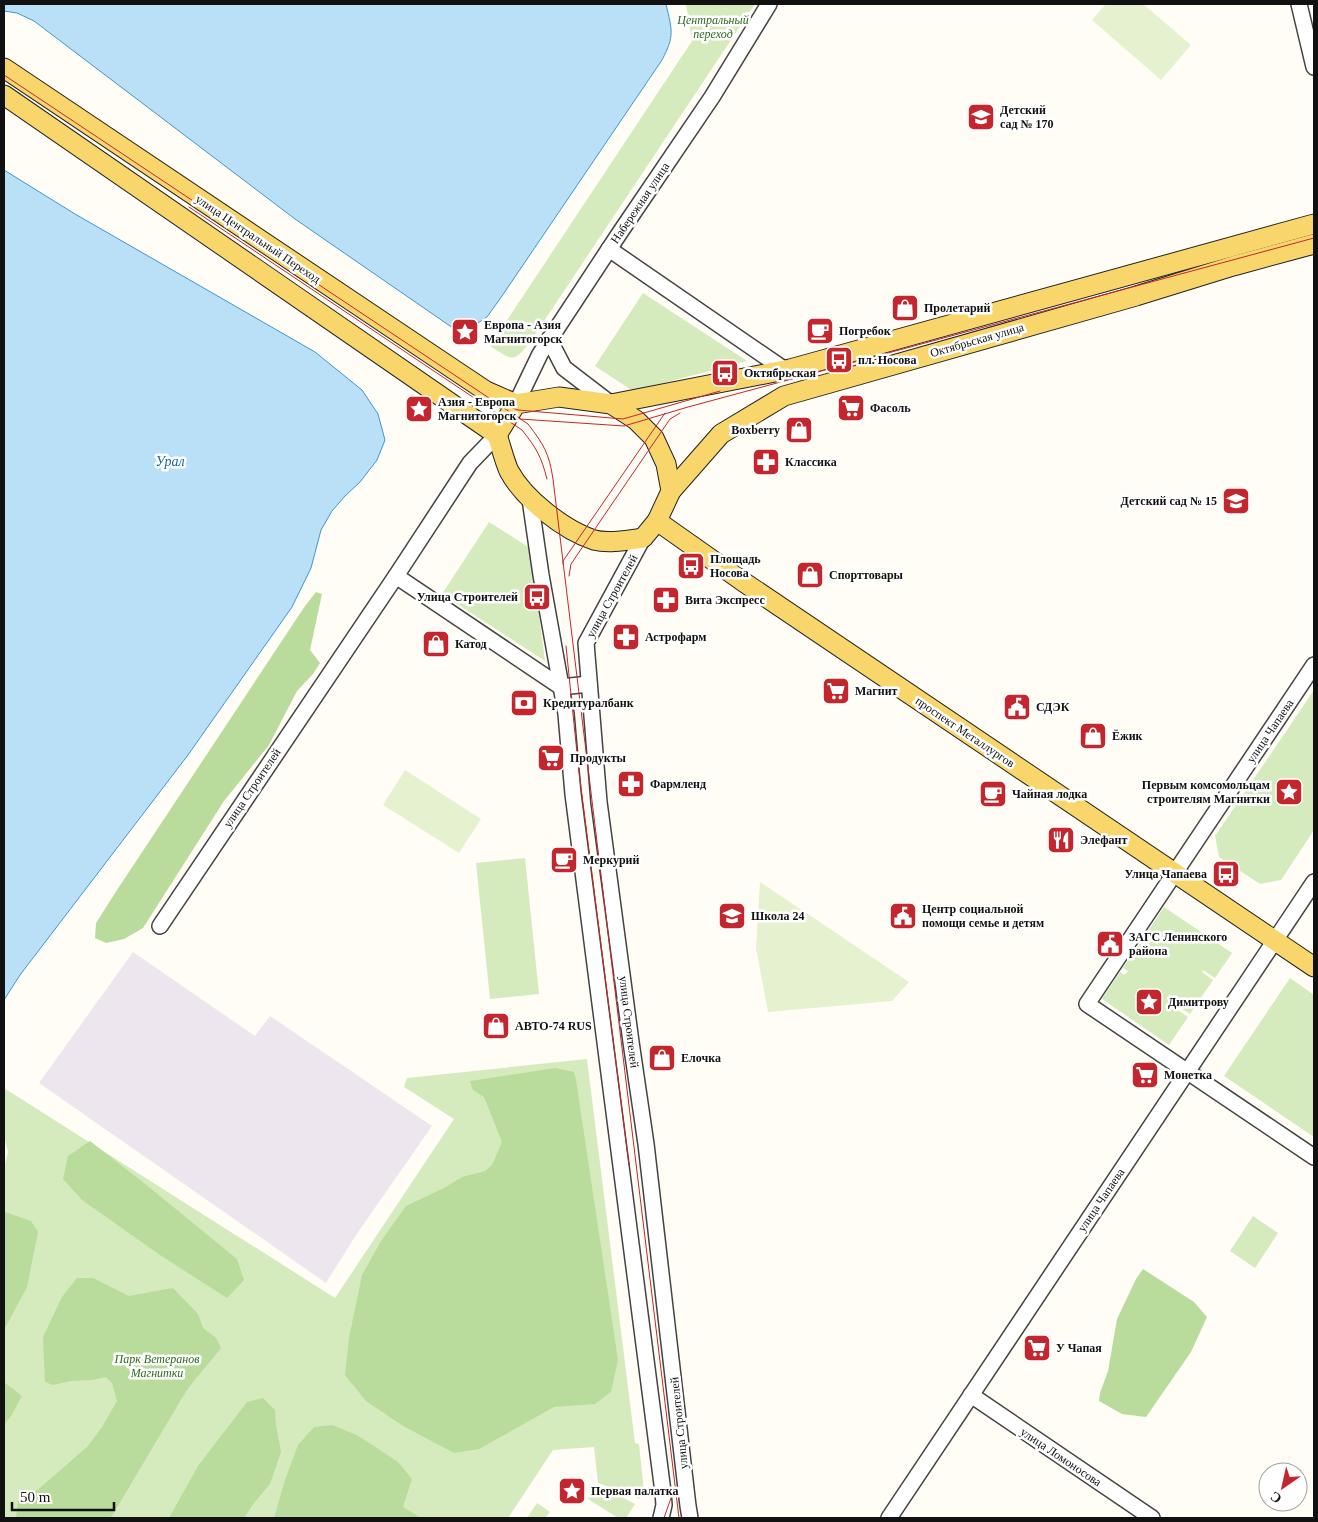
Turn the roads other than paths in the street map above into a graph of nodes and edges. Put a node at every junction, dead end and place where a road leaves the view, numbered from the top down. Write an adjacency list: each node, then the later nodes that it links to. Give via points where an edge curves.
1 (769, 4): 8 (street, Набережная улица, via 712,97)
2 (1299, 4): 3 (street)
3 (1314, 67)
4 (4, 68): 11 (main road, улица Центральный Переход, via 452,369 486,391)
5 (4, 95): 13 (main road, улица Центральный Переход)
6 (1314, 224): 10 (main road, Октябрьская улица)
7 (1314, 244): 14 (main road, Октябрьская улица, via 784,396 721,434)
8 (609, 249): 9 (street, Набережная улица); 10 (street)
9 (550, 340): 11 (street, Набережная улица); 12 (street, via 564,368)
10 (785, 370): 12 (main road, Октябрьская улица)
11 (516, 404): 12 (main road, via 559,398); 13 (main road)
12 (612, 404): 14 (main road, via 636,420 654,438 666,464)
13 (497, 435): 15 (main road, via 509,471); 18 (street, улица Строителей, via 470,464)
14 (672, 491): 16 (main road)
15 (530, 498): 17 (main road, via 561,524 594,540 618,542); 21 (street, улица Строителей)
16 (657, 521): 17 (main road); 22 (main road, проспект Металлургов)
17 (643, 538): 20 (street, улица Строителей, via 586,643)
18 (396, 576): 21 (street); 24 (street, улица Строителей)
19 (1314, 665): 22 (street, улица Чапаева)
20 (589, 684): 21 (street); 32 (street, улица Строителей, via 599,802 648,1154)
21 (561, 687): 30 (street, улица Строителей)
22 (1175, 872): 25 (main road, проспект Металлургов); 27 (street, via 1086,1004)
23 (1314, 882): 25 (street, улица Чапаева)
24 (160, 926)
25 (1275, 940): 26 (main road, проспект Металлургов); 27 (street, улица Чапаева)
26 (1314, 967)
27 (1187, 1071): 28 (street); 29 (street, улица Чапаева)
28 (1314, 1156)
29 (971, 1395): 33 (street, улица Чапаева); 34 (street, улица Ломоносова)
30 (662, 1512): 31 (street)
31 (655, 1518)
32 (690, 1518)
33 (889, 1518)
34 (1152, 1518)

